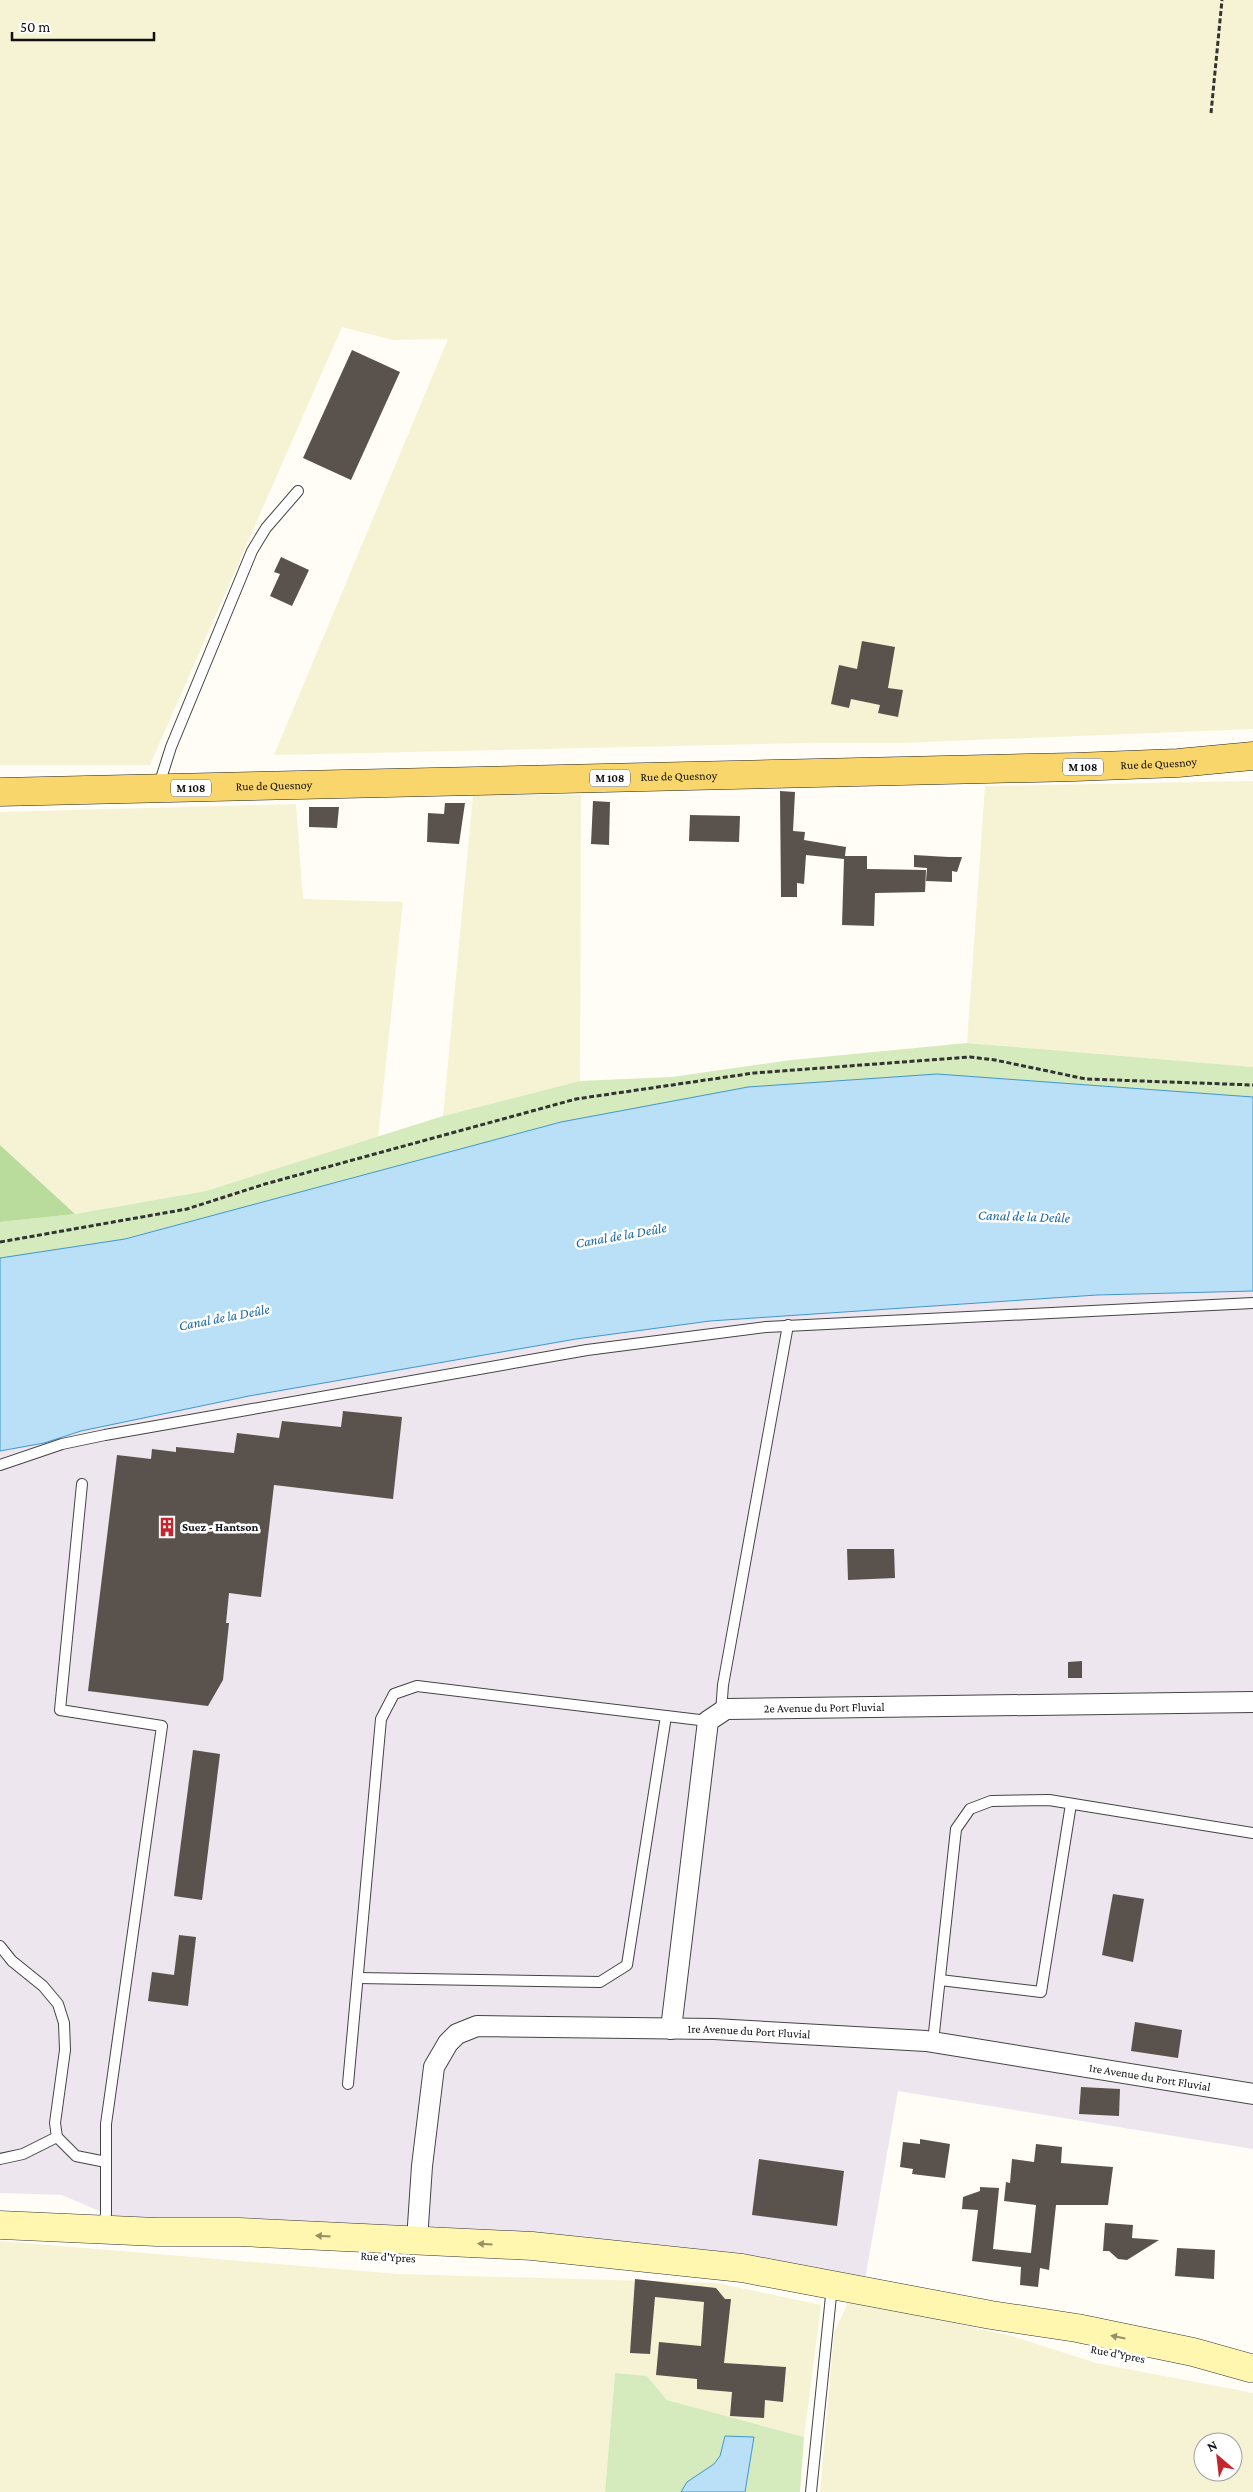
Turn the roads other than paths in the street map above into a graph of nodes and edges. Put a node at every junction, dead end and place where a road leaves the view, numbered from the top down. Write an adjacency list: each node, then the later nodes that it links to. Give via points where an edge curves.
1 (298, 491): 3 (lane, via 266,528 252,552 171,747)
2 (1253, 756): 3 (main road, Rue de Quesnoy / M 108, via 1075,767)
3 (158, 789): 4 (main road, Rue de Quesnoy / M 108)
4 (0, 792)
5 (1253, 1304): 6 (lane)
6 (788, 1325): 7 (lane, via 535,1358 105,1435 62,1444); 11 (lane, via 723,1685)
7 (0, 1465)
8 (82, 1484): 23 (lane, via 60,1710 162,1726 106,2124)
9 (1253, 1702): 11 (street, 2e Avenue du Port Fluvial, via 726,1709)
10 (666, 1716): 11 (lane); 15 (lane, via 628,1964 600,1982); 15 (lane, via 418,1686 394,1694 381,1719)
11 (714, 1716): 17 (street)
12 (1070, 1804): 13 (lane); 16 (lane, via 1049,1800 991,1801 970,1809 956,1829); 16 (lane, via 1041,1992)
13 (1253, 1833)
14 (0, 1946): 21 (lane, via 58,2004 64,2023 65,2050 55,2123)
15 (358, 1978): 19 (lane)
16 (940, 1980): 18 (lane)
17 (671, 2029): 18 (street, 1re Avenue du Port Fluvial, via 813,2033); 27 (street, 1re Avenue du Port Fluvial, via 478,2026 457,2034 434,2067)
18 (933, 2042): 20 (street, 1re Avenue du Port Fluvial)
19 (348, 2084)
20 (1253, 2094)
21 (57, 2137): 22 (lane, via 23,2154); 23 (lane, via 76,2156)
22 (0, 2159)
23 (106, 2162): 25 (lane)
24 (0, 2225): 25 (main road, Rue d'Ypres)
25 (103, 2229): 26 (main road, Rue d'Ypres)
26 (157, 2232): 27 (main road, Rue d'Ypres, one-way to 26); 28 (main road, Rue d'Ypres, via 270,2252 498,2263)
27 (417, 2240): 28 (main road, Rue d'Ypres, one-way to 27, via 532,2246)
28 (620, 2257): 29 (main road, Rue d'Ypres, via 742,2268)
29 (832, 2285): 30 (main road, Rue d'Ypres, via 991,2315 1074,2344 1126,2357); 31 (lane)
30 (1252, 2368)
31 (811, 2492)

